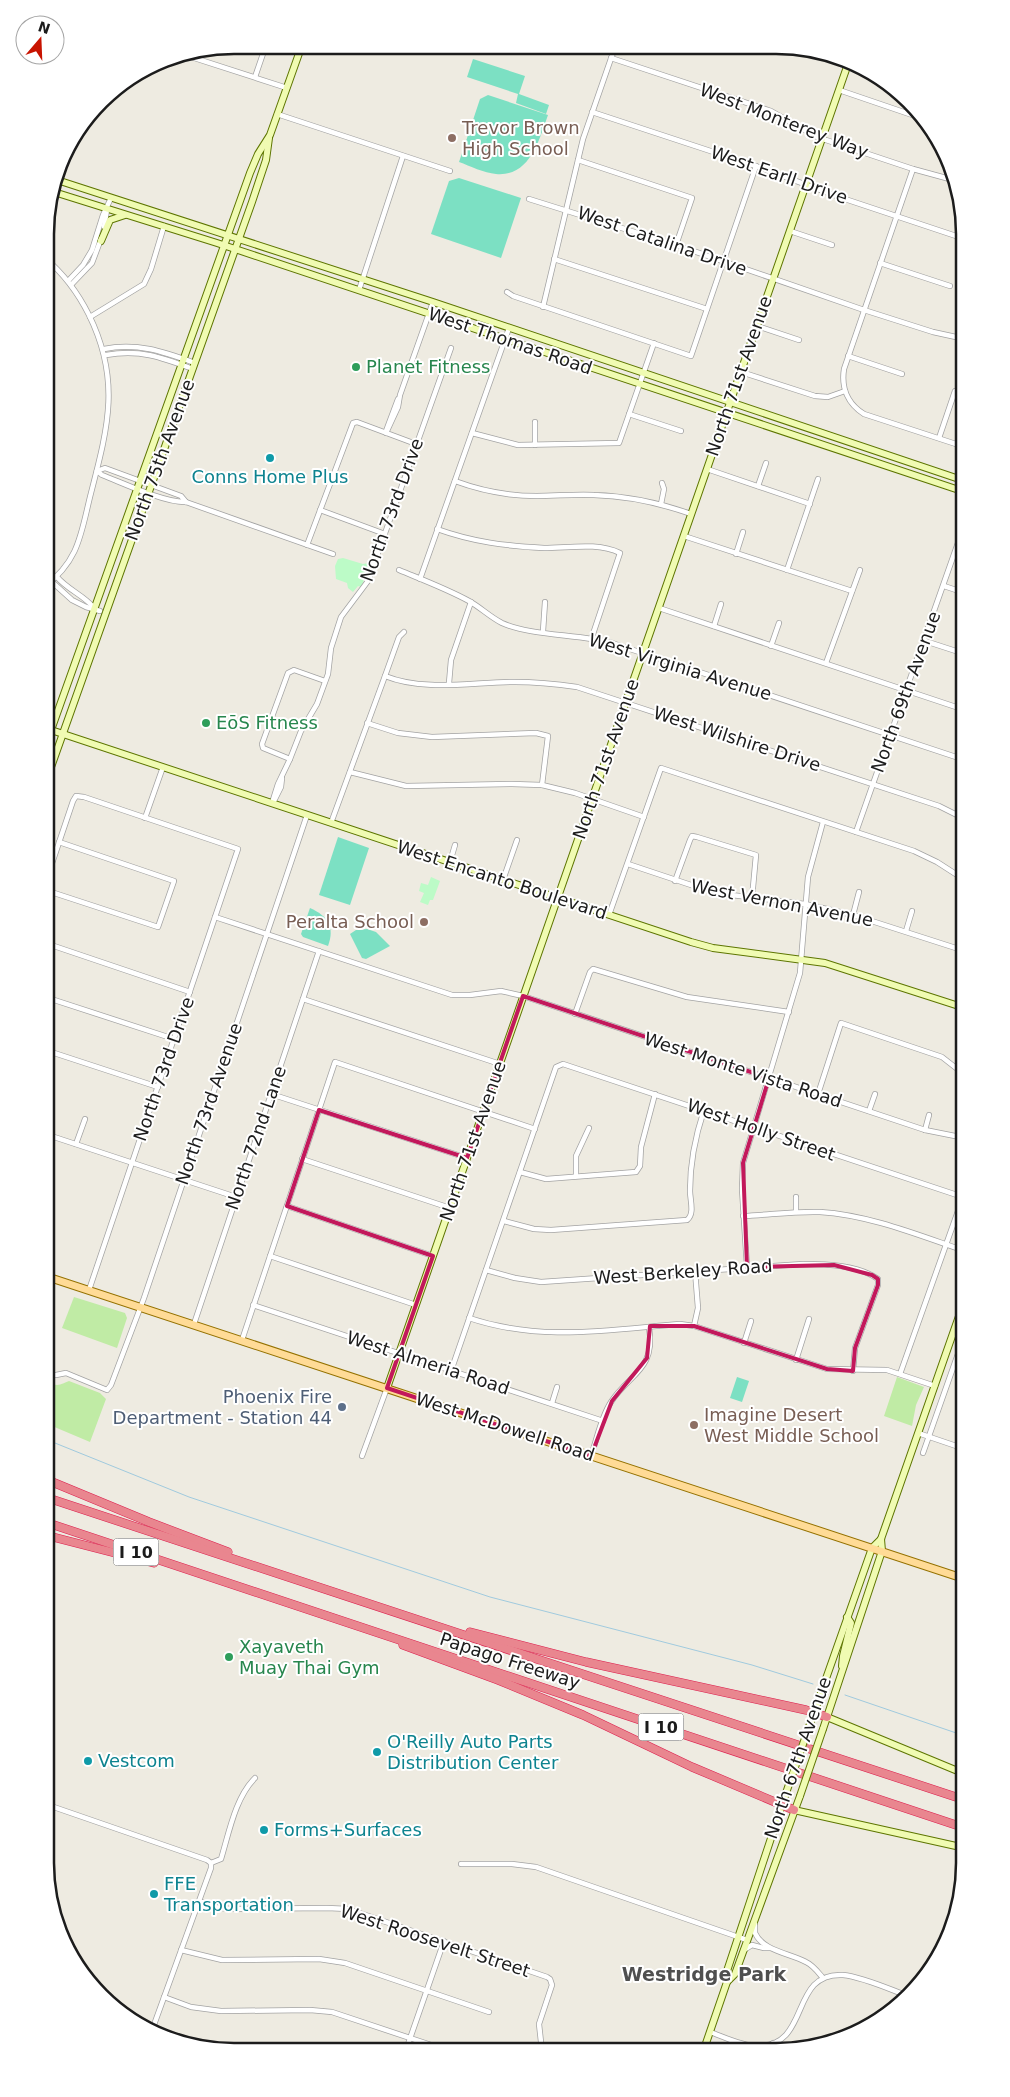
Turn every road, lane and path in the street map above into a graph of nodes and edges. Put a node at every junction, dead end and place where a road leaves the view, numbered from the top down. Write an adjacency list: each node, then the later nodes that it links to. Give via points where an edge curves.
1 (263, 54): 7 (street)
2 (299, 54): 8 (main road, North 75th Avenue)
3 (612, 54): 5 (street)
4 (195, 58): 7 (street)
5 (611, 58): 10 (street); 14 (street, West Monterey Way, via 770,111)
6 (846, 67): 9 (main road, North 71st Avenue)
7 (255, 77): 8 (street)
8 (287, 88): 11 (main road, North 75th Avenue)
9 (838, 90): 12 (street); 14 (main road, North 71st Avenue)
10 (592, 112): 16 (street); 17 (street, West Earll Drive)
11 (277, 114): 13 (main road, North 75th Avenue); 15 (street)
12 (910, 114)
13 (270, 135): 32 (main road, North 75th Avenue, via 258,154); 34 (main road, North 75th Avenue, via 266,160)
14 (822, 138): 18 (street, West Monterey Way); 22 (main road, North 71st Avenue)
15 (403, 156): 19 (street); 45 (street)
16 (578, 160): 27 (street); 37 (street, via 692,198)
17 (756, 166): 22 (street, West Earll Drive); 41 (street)
18 (913, 169): 20 (street, West Monterey Way); 29 (street)
19 (450, 171)
20 (947, 177)
21 (62, 182): 24 (main road, West Thomas Road)
22 (806, 184): 29 (street, West Earll Drive); 31 (main road, North 71st Avenue)
23 (59, 193): 26 (main road, West Thomas Road)
24 (111, 198): 26 (street); 32 (main road, West Thomas Road)
25 (529, 199): 27 (street, West Catalina Drive)
26 (107, 209): 28 (main road, West Thomas Road); 35 (street); 46 (street, via 92,250)
27 (566, 209): 37 (street, West Catalina Drive); 40 (street)
28 (126, 214): 30 (main road, West Thomas Road); 35 (main road, via 110,220)
29 (897, 216): 33 (street, West Earll Drive); 42 (street)
30 (164, 226): 36 (main road, West Thomas Road); 55 (street, via 144,284)
31 (790, 231): 38 (street); 44 (main road, North 71st Avenue)
32 (228, 235): 34 (main road, West Thomas Road); 36 (main road, North 75th Avenue)
33 (956, 236)
34 (239, 239): 39 (main road, North 75th Avenue); 45 (main road, West Thomas Road)
35 (101, 241): 46 (street, via 90,266)
36 (225, 245): 39 (main road, West Thomas Road); 66 (main road, North 75th Avenue)
37 (676, 245): 41 (street, West Catalina Drive)
38 (832, 245)
39 (235, 249): 48 (main road, West Thomas Road); 67 (main road, North 75th Avenue)
40 (554, 259): 51 (street); 52 (street)
41 (723, 261): 44 (street, West Catalina Drive); 52 (street)
42 (880, 263): 47 (street); 53 (street)
43 (54, 267): 46 (street)
44 (774, 279): 53 (street, West Catalina Drive); 56 (main road, North 71st Avenue)
45 (362, 280): 48 (street); 50 (main road, West Thomas Road)
46 (70, 283): 55 (street)
47 (950, 286)
48 (358, 290): 54 (main road, West Thomas Road)
49 (507, 292): 51 (street)
50 (433, 302): 54 (street); 57 (main road, West Thomas Road)
51 (543, 307): 61 (street)
52 (707, 309): 61 (street, via 691,356)
53 (864, 310): 58 (street, West Catalina Drive); 65 (street)
54 (429, 313): 59 (main road, West Thomas Road); 79 (street)
55 (90, 317): 63 (street)
56 (757, 326): 60 (street); 68 (main road, North 71st Avenue)
57 (509, 328): 59 (street); 69 (main road, West Thomas Road)
58 (956, 337)
59 (505, 339): 71 (main road, West Thomas Road); 80 (street)
60 (800, 340)
61 (654, 343): 69 (street)
62 (450, 348): 82 (street, North 73rd Drive)
63 (104, 349): 64 (street); 66 (street, via 141,347)
64 (106, 355): 66 (street, via 145,353); 88 (street, via 109,399)
65 (848, 356): 70 (street); 72 (street, via 843,375)
66 (183, 362): 67 (street); 95 (main road, North 75th Avenue)
67 (194, 366): 98 (main road, North 75th Avenue)
68 (741, 372): 72 (street, via 815,396 828,397); 74 (main road, North 71st Avenue)
69 (643, 374): 71 (street); 74 (main road, West Thomas Road)
70 (902, 374)
71 (640, 384): 75 (main road, West Thomas Road); 76 (street)
72 (845, 391): 81 (street, via 854,407 864,414)
73 (955, 391): 81 (street)
74 (730, 403): 75 (main road, North 71st Avenue); 85 (main road, West Thomas Road)
75 (727, 413): 86 (main road, West Thomas Road); 89 (main road, North 71st Avenue)
76 (630, 414): 78 (street); 84 (street, via 619,444)
77 (535, 422): 84 (street)
78 (681, 432)
79 (386, 433): 82 (street); 102 (street, via 353,423)
80 (472, 433): 84 (street, via 518,445); 93 (street)
81 (939, 438): 83 (street)
82 (416, 444): 106 (street, North 73rd Drive)
83 (956, 444)
84 (536, 445)
85 (866, 448): 86 (main road); 90 (main road, West Thomas Road)
86 (862, 458): 96 (main road, West Thomas Road)
87 (766, 462): 97 (street)
88 (97, 468): 95 (street, via 105,468); 115 (street, via 79,543)
89 (707, 469): 97 (street); 103 (main road, North 71st Avenue)
90 (947, 475): 91 (main road, West Thomas Road); 96 (main road)
91 (956, 478)
92 (818, 479): 101 (street)
93 (455, 481): 100 (street, via 498,494 593,494); 104 (street)
94 (662, 483): 100 (street)
95 (139, 484): 98 (street); 126 (main road, North 75th Avenue)
96 (943, 485): 99 (main road, West Thomas Road)
97 (758, 486): 101 (street)
98 (150, 488): 108 (street, via 178,502 186,502); 146 (main road, North 75th Avenue)
99 (956, 489)
100 (661, 504): 103 (street)
101 (810, 504): 113 (street)
102 (320, 510): 106 (street); 108 (street)
103 (691, 514): 107 (main road, North 71st Avenue)
104 (438, 529): 117 (street); 131 (street, via 495,544 546,548 601,547 620,553)
105 (744, 532): 111 (street)
106 (385, 534): 138 (street, North 73rd Drive, via 364,588 341,617)
107 (684, 536): 111 (street); 125 (main road, North 71st Avenue)
108 (307, 545): 110 (street)
109 (956, 551): 119 (street, North 69th Avenue)
110 (333, 554)
111 (736, 554): 113 (street)
112 (399, 570): 117 (street, West Virginia Avenue)
113 (787, 570): 121 (street)
114 (860, 570): 121 (street)
115 (57, 577): 116 (street); 126 (street)
116 (54, 579)
117 (420, 579): 122 (street, West Virginia Avenue)
118 (54, 584): 126 (street, via 72,600)
119 (944, 586): 120 (street); 132 (street, North 69th Avenue)
120 (956, 590)
121 (852, 591): 136 (street)
122 (472, 602): 129 (street, West Virginia Avenue, via 502,622); 139 (street, via 451,660)
123 (545, 602): 129 (street)
124 (721, 604): 128 (street)
125 (659, 608): 128 (street); 135 (main road, North 71st Avenue)
126 (97, 610): 143 (main road, North 75th Avenue)
127 (779, 623): 133 (street)
128 (714, 626): 133 (street)
129 (543, 631): 131 (street, West Virginia Avenue)
130 (404, 632): 137 (street, via 399,637)
131 (592, 637): 135 (street, West Virginia Avenue)
132 (925, 641): 134 (street); 140 (street, North 69th Avenue)
133 (772, 646): 136 (street)
134 (956, 651)
135 (643, 653): 141 (main road, North 71st Avenue); 147 (street, West Virginia Avenue)
136 (826, 663): 140 (street)
137 (385, 676): 139 (street, West Wilshire Drive, via 407,683); 144 (street)
138 (325, 681): 150 (street, North 73rd Drive); 150 (street, via 290,670 262,744 264,748)
139 (449, 684): 141 (street, West Wilshire Drive, via 550,683)
140 (906, 690): 142 (street); 147 (street, North 69th Avenue)
141 (626, 702): 153 (street, West Wilshire Drive); 155 (main road, North 71st Avenue)
142 (956, 707)
143 (54, 714)
144 (367, 723): 152 (street); 154 (street, via 398,733 432,737 536,733 548,736)
145 (54, 731): 146 (main road, West Encanto Boulevard)
146 (62, 734): 149 (main road, North 75th Avenue); 151 (main road, West Encanto Boulevard)
147 (889, 735): 148 (street, West Virginia Avenue); 153 (street, North 69th Avenue)
148 (956, 757)
149 (54, 758)
150 (290, 759): 156 (street, North 73rd Drive)
151 (163, 767): 156 (main road, West Encanto Boulevard); 160 (street)
152 (350, 772): 154 (street, via 406,786); 162 (street)
153 (873, 784): 157 (street, West Wilshire Drive); 163 (street, North 69th Avenue)
154 (542, 785): 155 (street)
155 (592, 798): 159 (street); 175 (main road, North 71st Avenue)
156 (272, 803): 158 (main road, West Encanto Boulevard)
157 (956, 814)
158 (307, 815): 162 (main road, West Encanto Boulevard); 183 (street, North 73rd Avenue)
159 (644, 817): 161 (street, via 661,768); 169 (street)
160 (145, 818): 165 (street, via 76,796); 181 (street, North 73rd Drive, via 238,849)
161 (823, 822): 163 (street); 177 (street, via 810,869)
162 (331, 823): 168 (main road, West Encanto Boulevard)
163 (856, 832): 170 (street, via 919,854)
164 (517, 840): 171 (street)
165 (59, 842): 167 (street); 174 (street, via 174,881 158,927)
166 (455, 845): 168 (street)
167 (54, 857)
168 (450, 862): 171 (main road, West Encanto Boulevard)
169 (628, 864): 172 (street, West Vernon Avenue); 179 (street)
170 (956, 874)
171 (503, 880): 175 (main road, West Encanto Boulevard)
172 (675, 881): 176 (street, West Vernon Avenue, via 715,893); 176 (street, via 692,836 756,854)
173 (859, 892): 180 (street)
174 (54, 893)
175 (558, 898): 179 (main road, West Encanto Boulevard); 189 (main road, North 71st Avenue)
176 (752, 898): 177 (street, West Vernon Avenue)
177 (805, 904): 180 (street, West Vernon Avenue); 187 (street)
178 (912, 912): 182 (street)
179 (609, 915): 187 (main road, West Encanto Boulevard, via 713,948)
180 (853, 915): 182 (street, West Vernon Avenue)
181 (215, 917): 183 (street, West Monte Vista Road); 188 (street, North 73rd Drive)
182 (906, 931): 185 (street, West Vernon Avenue)
183 (267, 934): 186 (street, West Monte Vista Road); 223 (street, North 73rd Avenue)
184 (54, 946): 188 (street)
185 (956, 948)
186 (319, 951): 189 (street, West Monte Vista Road, via 452,995 501,991); 190 (street, North 72nd Lane)
187 (802, 959): 192 (main road, West Encanto Boulevard, via 854,971); 193 (street)
188 (190, 992): 195 (street, North 73rd Drive)
189 (523, 996): 194 (street, West Monte Vista Road); 197 (main road, North 71st Avenue)
190 (303, 999): 197 (street); 201 (street, North 72nd Lane)
191 (54, 1000): 195 (street)
192 (956, 1005)
193 (789, 1012): 194 (street, via 687,997 593,968); 199 (street)
194 (575, 1014): 199 (street, West Monte Vista Road)
195 (174, 1039): 200 (street, North 73rd Drive)
196 (54, 1053): 200 (street)
197 (500, 1064): 208 (main road, North 71st Avenue)
198 (956, 1069): 203 (street, via 942,1057 841,1024)
199 (769, 1078): 203 (street, West Monte Vista Road); 211 (street)
200 (158, 1087): 220 (street, North 73rd Drive)
201 (271, 1094): 205 (street); 225 (street, North 72nd Lane)
202 (655, 1094): 206 (street, West Holly Street); 213 (street, West Holly Street, via 560,1064 556,1067); 222 (street, via 638,1170)
203 (818, 1094): 207 (street, West Monte Vista Road)
204 (875, 1094): 207 (street)
205 (319, 1110): 208 (street, via 335,1062); 218 (street); 219 (street)
206 (704, 1110): 211 (street, West Holly Street); 232 (street, via 694,1144 690,1219 551,1230)
207 (869, 1111): 214 (street, West Monte Vista Road)
208 (483, 1112): 213 (street); 218 (main road, North 71st Avenue)
209 (929, 1114): 214 (street)
210 (85, 1119): 217 (street)
211 (753, 1127): 224 (street, West Holly Street); 230 (street, via 743,1163)
212 (589, 1128): 222 (street, via 576,1156)
213 (535, 1129): 221 (street)
214 (925, 1130): 215 (street, West Monte Vista Road)
215 (956, 1136)
216 (54, 1137): 217 (street)
217 (76, 1144): 220 (street)
218 (467, 1158): 228 (main road, North 71st Avenue)
219 (302, 1159): 227 (street); 228 (street)
220 (133, 1162): 223 (street); 241 (street, North 73rd Drive)
221 (520, 1172): 222 (street, via 546,1179); 232 (street)
222 (576, 1176)
223 (184, 1179): 225 (street); 244 (street, North 73rd Avenue)
224 (956, 1195)
225 (236, 1197): 248 (street, North 72nd Lane)
226 (796, 1197): 229 (street)
227 (287, 1206): 235 (street); 236 (street)
228 (450, 1208): 236 (main road, North 71st Avenue)
229 (796, 1212): 230 (street); 233 (street, via 869,1220)
230 (743, 1216): 237 (street)
231 (956, 1217): 233 (street, West Holly Street)
232 (504, 1221): 238 (street)
233 (946, 1245): 234 (street); 259 (street)
234 (956, 1248)
235 (270, 1256): 242 (street); 243 (street)
236 (433, 1256): 243 (main road, North 71st Avenue)
237 (747, 1267): 239 (street, West Berkeley Road); 257 (street, West Berkeley Road, via 826,1265 860,1271 878,1279 855,1348)
238 (486, 1270): 239 (street, West Berkeley Road, via 541,1282); 245 (street)
239 (695, 1271): 250 (street, via 698,1308)
240 (54, 1279): 241 (main road, West McDowell Road)
241 (90, 1290): 244 (main road, West McDowell Road)
242 (253, 1305): 252 (street); 254 (street, West Almeria Road)
243 (416, 1305): 254 (main road, North 71st Avenue)
244 (141, 1306): 248 (main road, West McDowell Road); 260 (street, North 73rd Avenue, via 107,1390 66,1373)
245 (469, 1318): 249 (street, via 511,1330 543,1333); 258 (street)
246 (809, 1319): 255 (street)
247 (751, 1321): 253 (street)
248 (194, 1324): 252 (main road, West McDowell Road)
249 (649, 1326): 250 (street); 265 (street, via 649,1349 643,1366 612,1401)
250 (694, 1326): 253 (street)
251 (956, 1327): 261 (main road, North 67th Avenue)
252 (242, 1340): 263 (main road, West McDowell Road)
253 (744, 1343): 255 (street)
254 (399, 1354): 258 (street, West Almeria Road); 263 (main road, North 71st Avenue)
255 (796, 1360): 257 (street, via 827,1369)
256 (956, 1360): 267 (street)
257 (853, 1370): 259 (street)
258 (451, 1371): 264 (street, West Almeria Road)
259 (900, 1374): 261 (street)
260 (56, 1375)
261 (935, 1386): 266 (main road, North 67th Avenue)
262 (558, 1387): 264 (street)
263 (387, 1388): 270 (street, North 71st Avenue); 271 (main road, West McDowell Road)
264 (552, 1403): 265 (street, West Almeria Road)
265 (603, 1421): 271 (street)
266 (918, 1433): 267 (street); 276 (main road, North 67th Avenue)
267 (929, 1436): 268 (street); 269 (street)
268 (956, 1446)
269 (924, 1453)
270 (362, 1456)
271 (591, 1456): 277 (main road, West McDowell Road)
272 (54, 1483): 280 (highway)
273 (54, 1500): 280 (highway, Papago Freeway / I 10)
274 (54, 1525): 281 (highway, Papago Freeway / I 10)
275 (54, 1538): 281 (highway)
276 (881, 1539): 277 (main road, North 67th Avenue); 278 (main road, North 67th Avenue)
277 (872, 1548): 278 (main road, West McDowell Road); 282 (main road, North 67th Avenue)
278 (882, 1551): 279 (main road, West McDowell Road); 285 (main road, North 67th Avenue)
279 (956, 1576)
280 (288, 1577): 283 (highway, Papago Freeway / I 10)
281 (226, 1582): 284 (highway, Papago Freeway / I 10)
282 (848, 1617): 285 (main road, via 851,1624); 286 (main road, North 67th Avenue)
283 (422, 1620): 286 (highway, via 586,1662); 290 (highway, Papago Freeway / I 10)
284 (357, 1626): 291 (highway, via 583,1715); 294 (highway, Papago Freeway / I 10)
285 (842, 1674): 287 (main road, North 67th Avenue)
286 (814, 1712): 287 (highway); 291 (main road, North 67th Avenue, bridge)
287 (831, 1718): 288 (main road); 293 (main road, North 67th Avenue, bridge, via 823,1728)
288 (956, 1770)
289 (255, 1778): 296 (street, via 247,1786 221,1859)
290 (956, 1797)
291 (781, 1806): 293 (highway); 300 (main road, North 67th Avenue)
292 (54, 1807): 296 (street)
293 (794, 1810): 295 (main road); 299 (main road, North 67th Avenue)
294 (956, 1825)
295 (956, 1846)
296 (211, 1863): 298 (street)
297 (461, 1864): 300 (street, via 536,1867)
298 (199, 1901): 302 (street, West Roosevelt Street, via 233,1910 341,1908); 304 (street)
299 (757, 1913): 301 (main road, North 67th Avenue); 303 (street, via 755,1932)
300 (739, 1937): 301 (street); 307 (main road, North 67th Avenue, via 726,1974)
301 (747, 1940): 305 (main road, North 67th Avenue)
302 (444, 1942): 308 (street); 318 (street, West Roosevelt Street, via 551,1981 539,2024)
303 (770, 1948): 305 (street, via 752,1945); 306 (street, via 810,1964)
304 (181, 1950): 308 (street, via 231,1961 336,1961); 310 (street)
305 (744, 1950): 307 (main road, North 67th Avenue, via 735,1974)
306 (823, 1978): 309 (street, via 851,1976); 315 (street, via 805,1995 792,2029)
307 (727, 1982): 313 (main road, North 67th Avenue)
308 (428, 1990): 311 (street); 314 (street)
309 (900, 1993)
310 (164, 1997): 312 (street); 314 (street, via 221,2011 332,2012)
311 (489, 2012)
312 (154, 2025)
313 (710, 2032): 319 (main road, North 67th Avenue); 320 (street)
314 (411, 2038): 316 (street); 317 (street)
315 (775, 2042): 321 (street)
316 (409, 2043)
317 (426, 2043)
318 (541, 2043)
319 (706, 2043)
320 (746, 2043)
321 (770, 2043)

